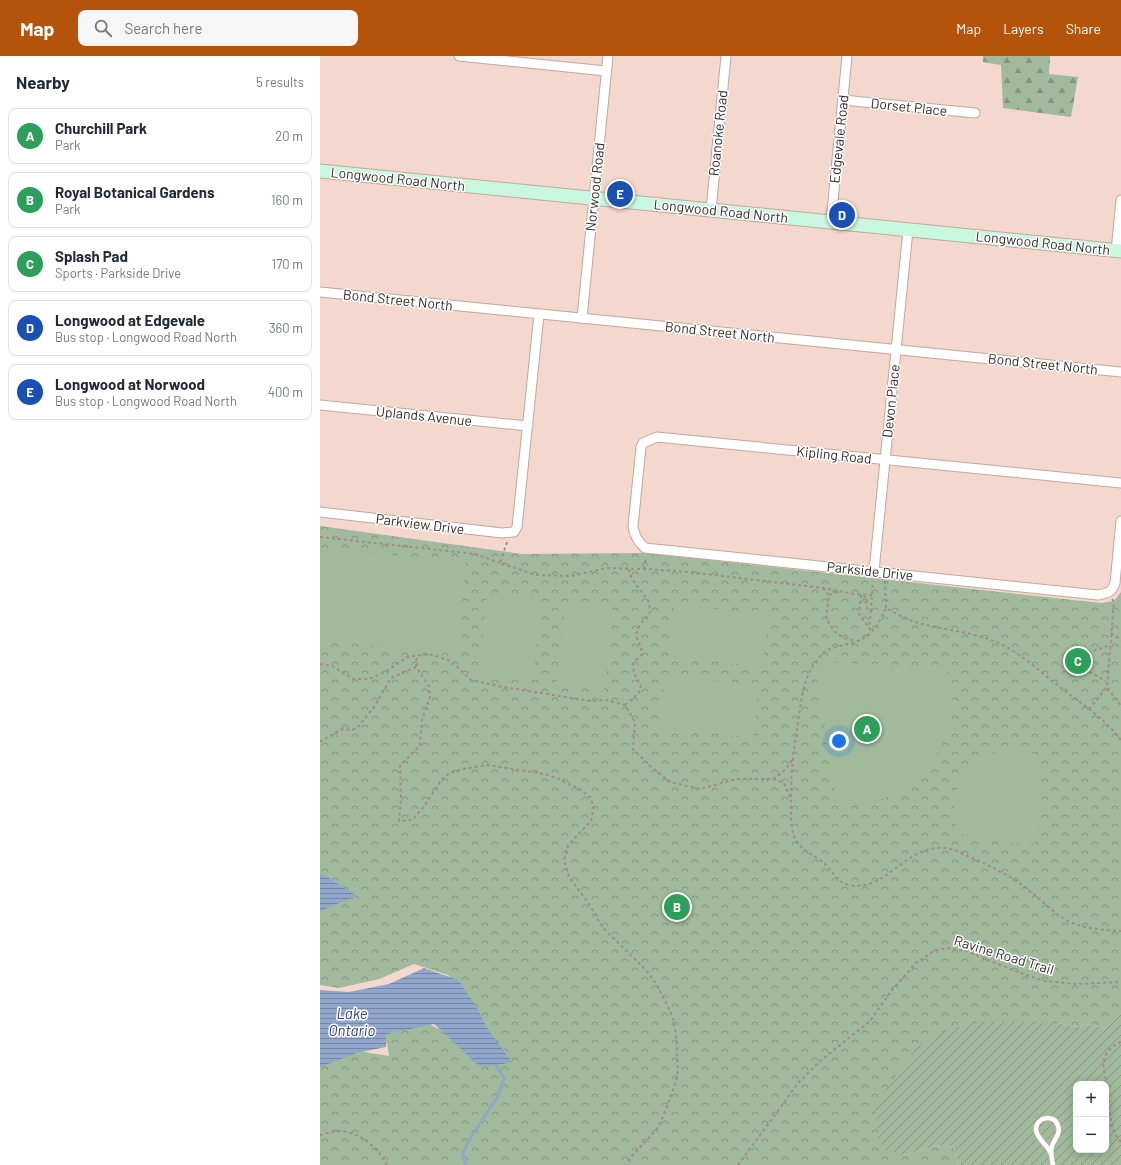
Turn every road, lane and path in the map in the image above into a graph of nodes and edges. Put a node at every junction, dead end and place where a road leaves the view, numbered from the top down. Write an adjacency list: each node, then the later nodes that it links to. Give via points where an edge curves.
1 (459, 56): 5 (street)
2 (608, 56): 5 (street, Norwood Road)
3 (726, 56): 11 (street, Roanoke Road)
4 (847, 56): 6 (street, Edgevale Road)
5 (606, 71): 9 (street, Norwood Road)
6 (843, 100): 7 (street, Dorset Place); 12 (street, Edgevale Road)
7 (975, 113)
8 (320, 171): 9 (street, Longwood Road North)
9 (594, 198): 11 (street, Longwood Road North); 17 (street, Norwood Road)
10 (1121, 200): 14 (street)
11 (711, 210): 12 (street, Longwood Road North)
12 (831, 222): 13 (street, Longwood Road North)
13 (908, 230): 14 (street, Longwood Road North); 18 (street, Devon Place)
14 (1118, 251)
15 (320, 292): 16 (street, Bond Street North)
16 (539, 314): 17 (street, Bond Street North); 21 (street)
17 (582, 318): 18 (street, Bond Street North)
18 (896, 350): 19 (street, Bond Street North); 22 (street, Devon Place)
19 (1121, 372)
20 (320, 405): 21 (street, Uplands Avenue)
21 (528, 426): 26 (street)
22 (885, 460): 23 (street, Kipling Road); 28 (street, Kipling Road, via 657,437 643,443 641,447 633,526 640,544); 32 (street, Devon Place)
23 (1121, 484)
24 (320, 512): 26 (street, Parkview Drive)
25 (1121, 521): 36 (street, via 1115,583)
26 (514, 530): 29 (path)
27 (320, 537): 29 (path, via 476,554)
28 (647, 548): 31 (path); 32 (street, Parkside Drive)
29 (500, 563): 30 (path, via 536,575 571,576 607,568)
30 (628, 568): 31 (path); 55 (path, via 632,579 649,602 650,612 638,627 636,636 642,654 633,664 634,673 641,686 639,693)
31 (644, 569): 34 (path)
32 (874, 571): 33 (street, Parkside Drive); 39 (path)
33 (886, 572): 36 (street, Parkside Drive, via 1098,595); 40 (path)
34 (823, 588): 35 (path); 37 (path)
35 (839, 591): 37 (path); 38 (path)
36 (1109, 593): 44 (path, via 1114,602)
37 (829, 595): 46 (path, via 826,618 834,631)
38 (862, 595): 39 (path); 41 (path, via 868,611); 42 (path, via 859,614)
39 (872, 596): 41 (path)
40 (886, 608): 43 (path); 57 (path, via 919,623 992,640 1010,649)
41 (871, 610): 42 (path)
42 (869, 628): 43 (path)
43 (872, 632): 46 (path)
44 (1111, 633): 45 (path); 47 (path)
45 (1121, 640)
46 (856, 642): 60 (path, via 824,653 809,672)
47 (1110, 645): 48 (path); 53 (path)
48 (1088, 653)
49 (418, 656): 50 (path, via 407,657 370,679 353,679 332,666); 51 (path); 55 (path, via 429,654 451,661 471,680)
50 (320, 664)
51 (416, 667): 59 (path, via 391,678 374,708 358,728 342,729); 70 (path, via 428,686 430,697 422,720 420,745 400,766 399,822 412,820 442,779 463,769 487,765 545,774 560,779 590,797 594,807 591,821 568,845 564,861 569,877 603,928 646,970 657,985 673,1017 676,1036 678,1070 664,1117)
52 (1084, 669): 53 (path)
53 (1106, 681): 54 (path)
54 (1107, 687): 56 (path); 57 (path)
55 (625, 705): 61 (path, via 635,722 633,749 670,782 700,789 737,779)
56 (1121, 706)
57 (1089, 709): 58 (path)
58 (1121, 740)
59 (320, 742)
60 (792, 759): 61 (path, via 785,770); 62 (path)
61 (773, 779): 62 (path, via 784,783)
62 (791, 797): 63 (path, via 793,833 796,840 806,852 821,861 844,883 857,886 873,882 884,878 913,856 928,850 945,848 999,870 1018,881 1062,918 1091,928)
63 (1121, 931)
64 (1121, 982): 71 (path, Ravine Road Trail, via 1076,984 1045,981 966,951 946,948 934,951 916,963 892,990 870,1021 819,1062 799,1082)
65 (1121, 1042): 67 (path, via 1114,1045 1105,1057 1104,1073 1111,1121 1115,1135)
66 (320, 1135): 69 (path, via 338,1131 356,1134 372,1145)
67 (1121, 1142)
68 (1051, 1154): 68 (lane, via 1059,1126 1054,1119 1044,1118 1037,1123 1036,1130); 72 (lane)
69 (387, 1165)
70 (627, 1165)
71 (738, 1165)
72 (1053, 1165)

